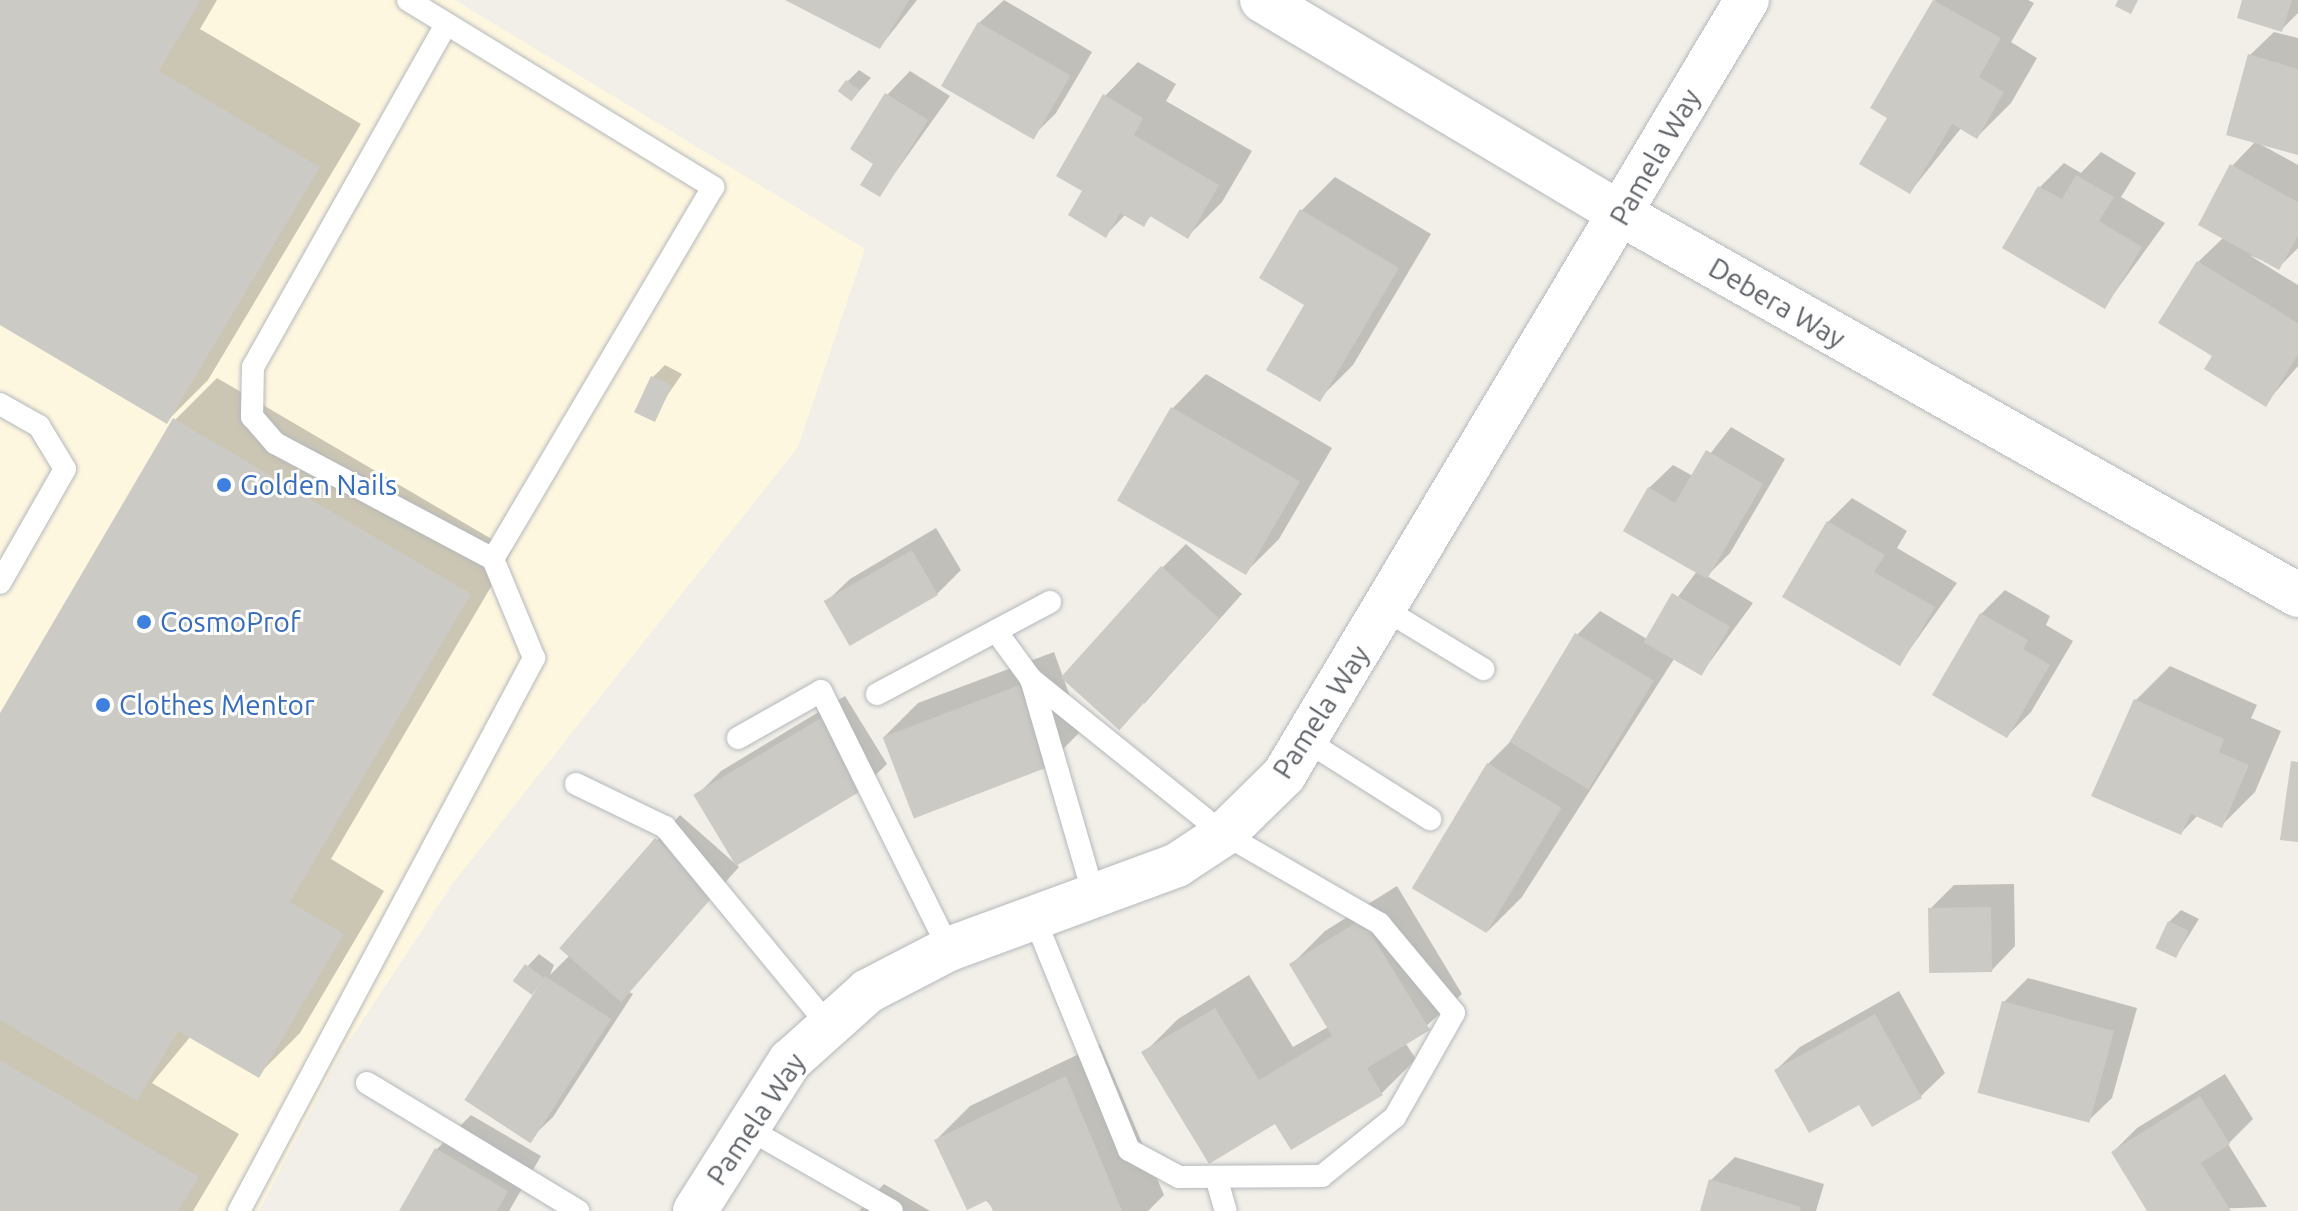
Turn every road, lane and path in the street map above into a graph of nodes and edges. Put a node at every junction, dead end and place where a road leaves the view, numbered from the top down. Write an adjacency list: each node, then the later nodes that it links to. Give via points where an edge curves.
1 (408, 0): 4 (lane)
2 (1262, 0): 5 (street, Debera Way)
3 (1747, 0): 5 (street, Pamela Way)
4 (446, 24): 7 (lane, via 253,367 252,417 275,443); 7 (lane, via 713,187)
5 (1621, 214): 9 (street, Debera Way); 11 (street, Pamela Way)
6 (0, 404): 8 (lane, via 39,426 65,469)
7 (493, 559): 28 (lane, via 534,658)
8 (0, 583)
9 (2298, 595)
10 (1050, 602): 12 (lane)
11 (1386, 610): 13 (lane); 17 (street, Pamela Way)
12 (996, 631): 14 (lane); 15 (lane)
13 (1483, 669)
14 (1031, 679): 20 (lane); 21 (lane)
15 (877, 694)
16 (738, 738): 23 (lane, via 821,691)
17 (1307, 741): 19 (lane); 20 (street, Pamela Way)
18 (576, 784): 24 (lane, via 665,827)
19 (1430, 819)
20 (1224, 834): 21 (street, Pamela Way, via 1177,865); 27 (lane, via 1379,923 1454,1013 1395,1117 1322,1176)
21 (1095, 900): 22 (street, Pamela Way)
22 (1035, 920): 23 (street, Pamela Way); 27 (lane, via 1129,1150 1179,1177)
23 (949, 949): 24 (street, Pamela Way, via 868,991)
24 (826, 1022): 26 (street, Pamela Way)
25 (367, 1083): 29 (lane)
26 (745, 1127): 30 (street, Pamela Way); 31 (lane)
27 (1216, 1177): 32 (lane)
28 (239, 1211)
29 (578, 1211)
30 (695, 1211)
31 (892, 1211)
32 (1226, 1211)

